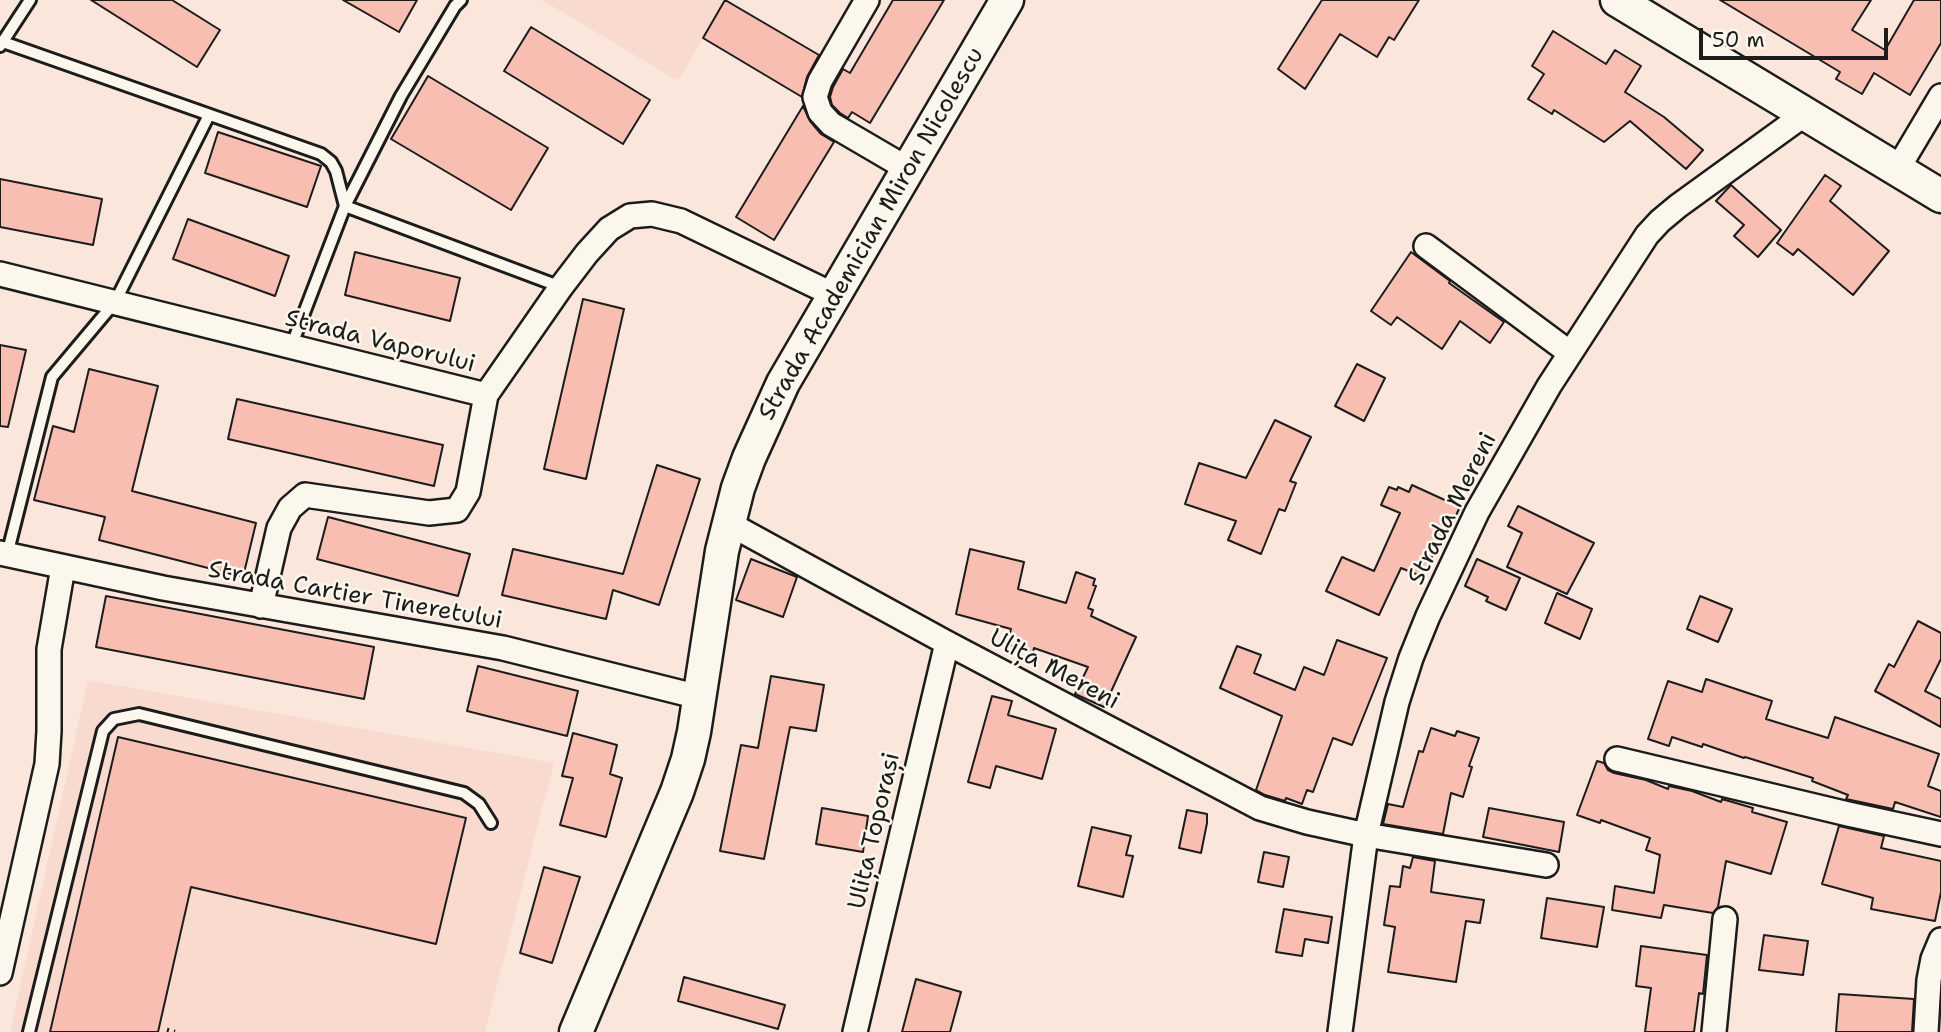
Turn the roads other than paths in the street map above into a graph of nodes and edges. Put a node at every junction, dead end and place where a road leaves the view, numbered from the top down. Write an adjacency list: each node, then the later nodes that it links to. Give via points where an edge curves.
1 (30, 0): 6 (lane)
2 (461, 0): 13 (lane, via 401,96)
3 (867, 0): 10 (street, via 815,97 831,124)
4 (1007, 0): 10 (street, Strada Academician Miron Nicolescu)
5 (1617, 0): 8 (street)
6 (1, 44): 9 (lane)
7 (1941, 96): 11 (street)
8 (1805, 114): 11 (street); 20 (street, Strada Mereni, via 1660,220)
9 (209, 115): 13 (lane, via 321,154 336,171); 18 (lane)
10 (908, 169): 17 (street, Strada Academician Miron Nicolescu)
11 (1897, 170): 12 (street)
12 (1941, 196)
13 (345, 206): 16 (lane); 19 (lane)
14 (1426, 246): 20 (street)
15 (0, 274): 18 (street, Strada Vaporului)
16 (561, 288): 17 (street, via 609,229 630,216 652,214 681,221); 21 (street)
17 (834, 295): 22 (street, Strada Academician Miron Nicolescu, via 765,420)
18 (115, 302): 19 (street, Strada Vaporului); 23 (lane, via 52,377)
19 (291, 347): 21 (street, Strada Vaporului)
20 (1570, 353): 31 (street, Strada Mereni, via 1477,512 1428,616 1398,702)
21 (486, 395): 25 (street, Strada Vaporului, via 468,492 457,510 429,513 305,495 290,508 279,528)
22 (728, 523): 26 (street, Ulița Mereni); 27 (street, Strada Academician Miron Nicolescu)
23 (4, 554): 24 (street, Strada Cartier Tineretului)
24 (63, 567): 25 (street, Strada Cartier Tineretului); 35 (street, via 48,649 47,764)
25 (261, 606): 27 (street, Strada Cartier Tineretului, via 503,648)
26 (947, 643): 31 (street, Ulița Mereni, via 1259,808); 38 (street, Ulița Toporași)
27 (699, 697): 37 (street, Strada Academician Miron Nicolescu, via 677,792)
28 (1617, 759): 30 (street)
29 (491, 823): 36 (lane, via 480,804 464,793 139,714 114,719 103,731)
30 (1941, 834)
31 (1366, 835): 32 (street, Ulița Mereni); 39 (street, Strada Mereni)
32 (1546, 865)
33 (1726, 919): 40 (street)
34 (1937, 950): 41 (street, via 1929,980)
35 (0, 972)
36 (29, 1032)
37 (576, 1032)
38 (855, 1032)
39 (1339, 1032)
40 (1714, 1032)
41 (1926, 1032)

